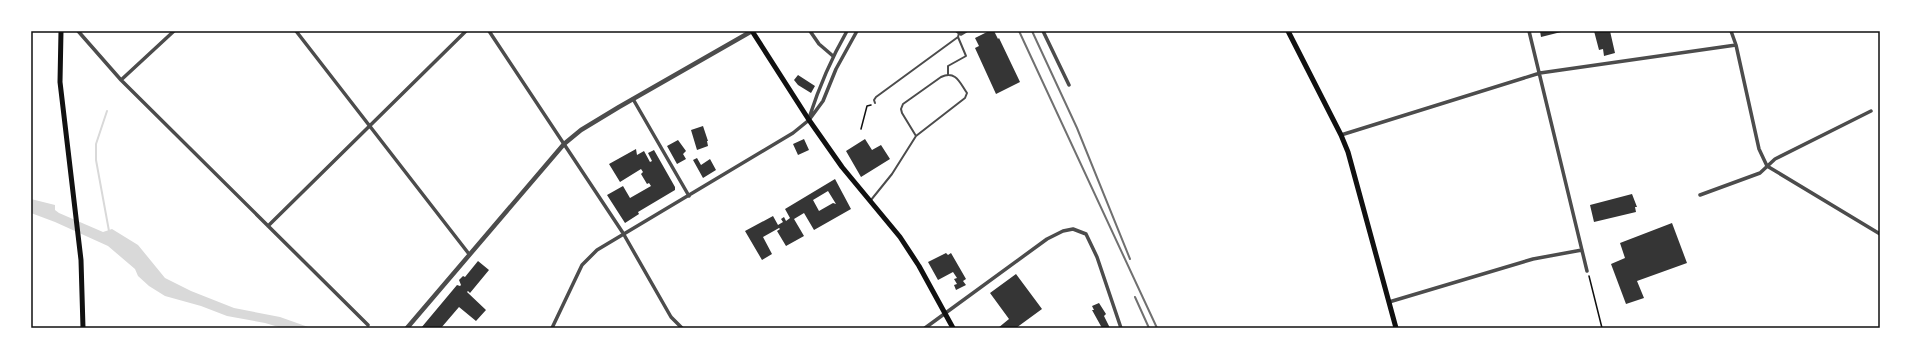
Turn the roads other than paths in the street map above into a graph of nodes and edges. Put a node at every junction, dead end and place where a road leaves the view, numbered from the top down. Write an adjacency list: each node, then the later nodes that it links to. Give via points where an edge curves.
1 (61, 31): 44 (main road, via 60,82 81,260)
2 (78, 31): 21 (street)
3 (174, 31): 21 (street)
4 (296, 31): 27 (street)
5 (466, 31): 27 (street)
6 (489, 31): 30 (street)
7 (752, 31): 23 (street); 26 (main road)
8 (810, 31): 18 (street, via 819,44)
9 (847, 31): 18 (street)
10 (858, 31): 26 (street, via 836,69 823,101)
11 (966, 31): 16 (street)
12 (1043, 31): 22 (street)
13 (1288, 31): 28 (main road)
14 (1529, 31): 19 (street)
15 (1731, 31): 17 (street)
16 (958, 34): 20 (lane, via 966,56 948,66); 24 (lane, via 876,97)
17 (1736, 45): 19 (street); 31 (street, via 1759,149)
18 (833, 56): 26 (street, via 816,94)
19 (1540, 73): 28 (street); 38 (street)
20 (948, 74): 29 (lane, via 903,104 902,113); 29 (lane, via 956,77 967,94 965,98)
21 (121, 80): 35 (street)
22 (1069, 85)
23 (633, 99): 30 (street, via 581,130); 33 (street)
24 (875, 104)
25 (1871, 111): 31 (street, via 1775,159)
26 (809, 120): 33 (street, via 793,133); 34 (main road, via 842,167)
27 (370, 126): 35 (street); 39 (street)
28 (1341, 135): 41 (main road)
29 (916, 136): 34 (lane, via 892,174)
30 (564, 144): 36 (street); 39 (street)
31 (1767, 166): 32 (street, via 1760,172); 37 (street)
32 (1700, 195)
33 (689, 196): 36 (street)
34 (871, 200): 42 (main road, via 915,258)
35 (268, 226): 43 (street)
36 (623, 233): 46 (street, via 597,250 582,265); 47 (street, via 671,317)
37 (1880, 234)
38 (1582, 250): 40 (street); 41 (street, via 1533,259)
39 (469, 254): 45 (street)
40 (1588, 271)
41 (1388, 302): 51 (main road)
42 (946, 314): 48 (street); 49 (main road); 50 (street, via 1039,244 1063,231 1073,229 1086,234 1097,257)
43 (368, 325)
44 (83, 328)
45 (407, 328)
46 (552, 328)
47 (682, 328)
48 (925, 328)
49 (953, 328)
50 (1121, 328)
51 (1396, 328)

